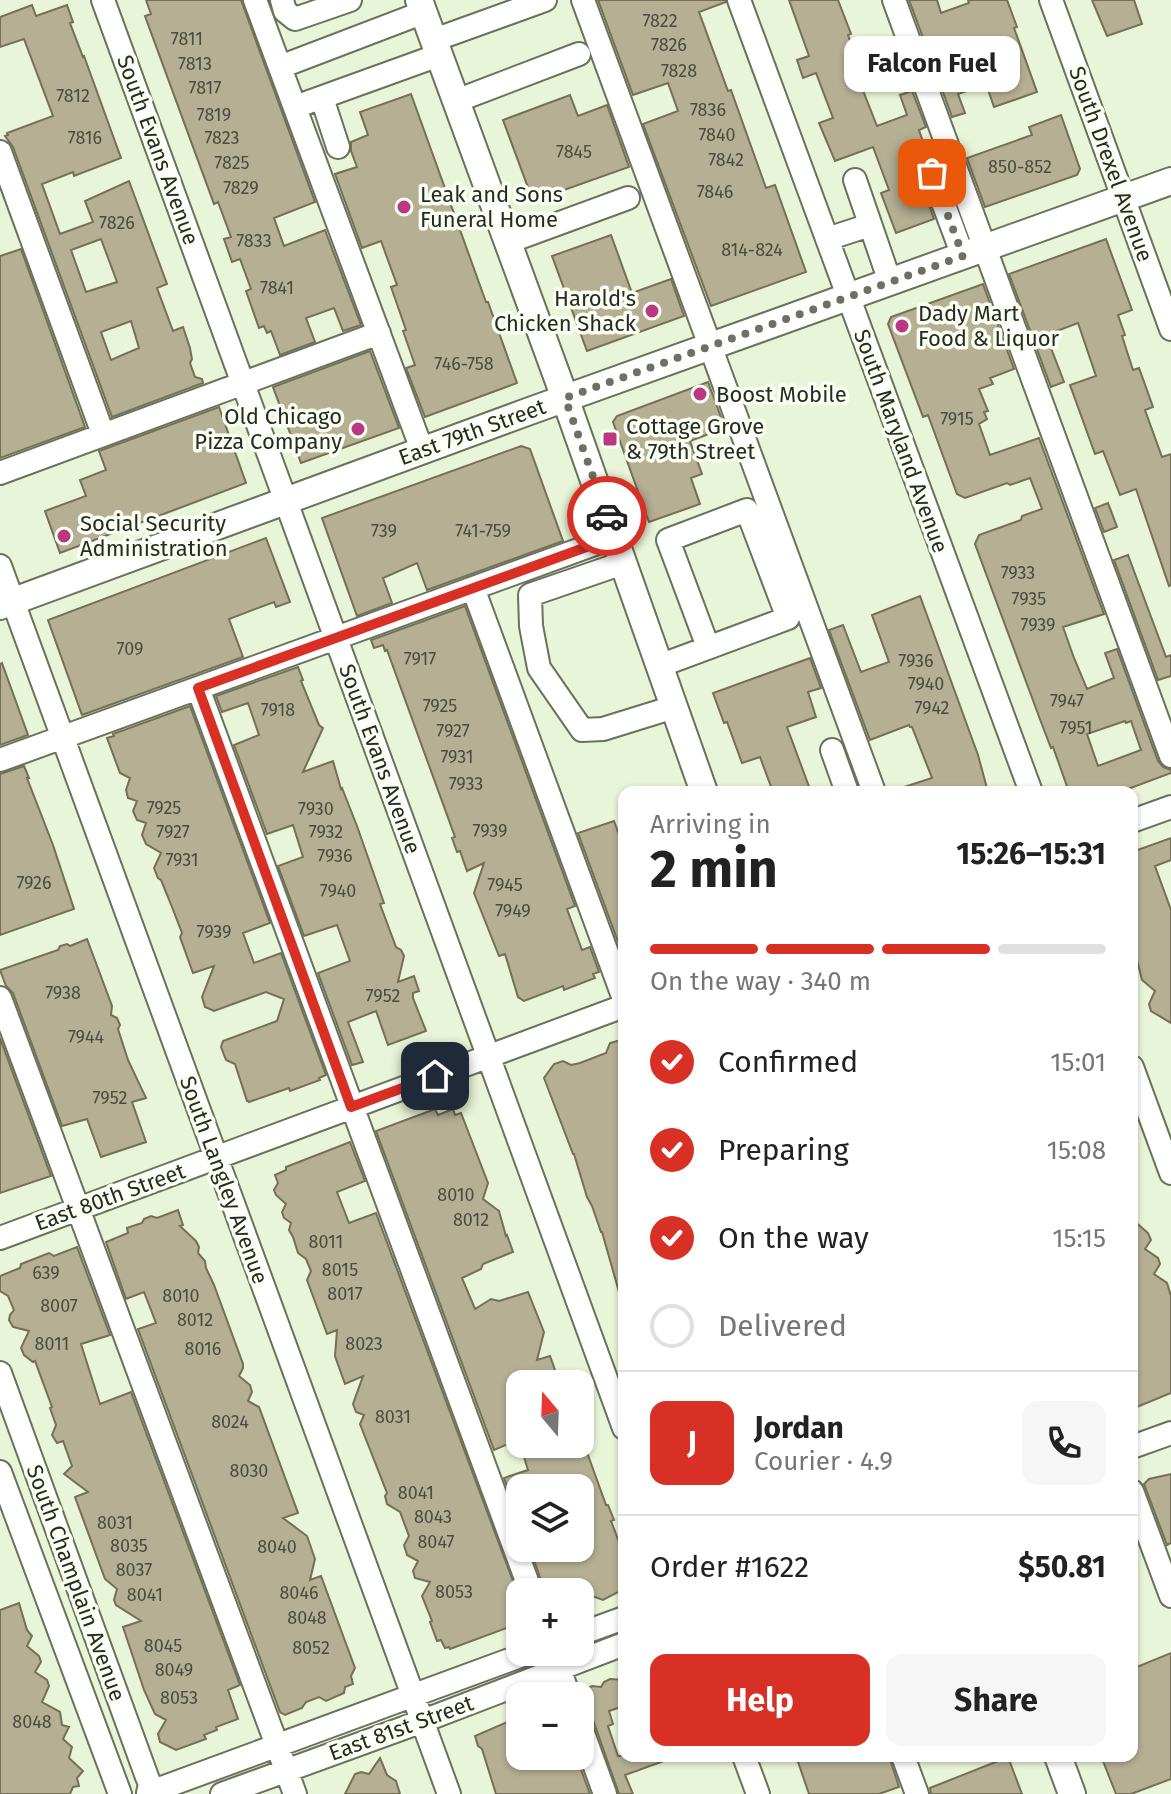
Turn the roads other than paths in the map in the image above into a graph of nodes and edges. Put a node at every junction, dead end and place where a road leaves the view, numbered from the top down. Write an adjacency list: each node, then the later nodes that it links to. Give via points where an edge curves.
1 (103, 0): 33 (street, South Evans Avenue)
2 (255, 0): 13 (street)
3 (282, 0): 4 (street, via 295,19)
4 (350, 0)
5 (545, 0): 11 (street)
6 (583, 0): 32 (street)
7 (739, 0): 25 (street, South Maryland Avenue)
8 (894, 0): 27 (street)
9 (1051, 0): 23 (street, South Drexel Avenue)
10 (422, 6): 11 (main road); 13 (street)
11 (437, 47): 14 (street); 15 (main road)
12 (579, 54): 15 (street)
13 (280, 67): 16 (street)
14 (322, 98): 16 (street); 17 (street)
15 (456, 101): 26 (main road)
16 (295, 107): 31 (street)
17 (338, 147)
18 (0, 152): 35 (street)
19 (932, 173): 27 (street)
20 (855, 180): 24 (street)
21 (1171, 181): 23 (main road, East 79th Street)
22 (628, 198): 26 (street)
23 (1123, 198): 27 (main road, East 79th Street); 30 (street, South Drexel Avenue)
24 (870, 225): 25 (street); 28 (street)
25 (827, 239): 29 (street, South Maryland Avenue)
26 (508, 242): 34 (main road)
27 (974, 252): 28 (main road, East 79th Street); 51 (street)
28 (890, 282): 29 (main road, East 79th Street)
29 (848, 297): 32 (main road, East 79th Street); 56 (street, South Maryland Avenue)
30 (1171, 329)
31 (379, 333): 33 (street); 36 (street)
32 (710, 347): 34 (main road, East 79th Street); 55 (street)
33 (243, 383): 35 (street); 38 (street, South Evans Avenue)
34 (565, 398): 36 (main road, East 79th Street); 39 (main road)
35 (103, 434): 37 (street)
36 (422, 450): 38 (main road, East 79th Street)
37 (0, 473)
38 (286, 500): 43 (main road, East 79th Street); 44 (street, South Evans Avenue)
39 (614, 537): 40 (main road); 42 (street)
40 (623, 563): 46 (main road); 48 (street, via 530,595 539,668 582,730 603,729)
41 (0, 566): 43 (street, South Langley Avenue)
42 (473, 588): 44 (street); 59 (street)
43 (6, 604): 49 (street, South Langley Avenue)
44 (336, 637): 47 (street); 62 (street, South Evans Avenue)
45 (708, 647): 45 (street, via 668,540 747,510 788,618); 46 (street)
46 (659, 666): 48 (main road)
47 (198, 688): 49 (street); 64 (street)
48 (674, 707): 53 (main road)
49 (62, 737): 52 (street); 65 (street, South Langley Avenue)
50 (832, 750): 54 (street)
51 (1171, 756)
52 (0, 760)
53 (702, 786)
54 (845, 786)
55 (872, 786)
56 (1029, 786)
57 (1171, 807): 58 (street)
58 (1138, 819)
59 (618, 983)
60 (0, 998): 67 (street)
61 (618, 1008): 62 (street, East 80th Street)
62 (488, 1056): 64 (street, East 80th Street); 70 (street, South Evans Avenue)
63 (1138, 1083): 66 (street)
64 (351, 1107): 65 (street, East 80th Street); 77 (street)
65 (216, 1158): 67 (street, East 80th Street); 85 (street, South Langley Avenue)
66 (1171, 1173)
67 (77, 1209): 68 (street, East 80th Street); 87 (street)
68 (0, 1238)
69 (0, 1373): 74 (street, South Champlain Avenue)
70 (618, 1412)
71 (1171, 1433): 72 (street)
72 (1138, 1445)
73 (0, 1472): 76 (street, South Champlain Avenue)
74 (49, 1506): 76 (street); 94 (street, South Champlain Avenue, via 150,1784)
75 (1138, 1507): 78 (street)
76 (17, 1519): 93 (street, South Champlain Avenue)
77 (526, 1578)
78 (1171, 1596)
79 (618, 1620): 80 (street)
80 (594, 1629)
81 (618, 1645): 82 (street, East 81st Street)
82 (594, 1651)
83 (506, 1661): 85 (street, East 81st Street)
84 (543, 1666): 86 (street, East 81st Street)
85 (413, 1695): 86 (street, South Langley Avenue); 87 (street, East 81st Street)
86 (423, 1721): 92 (street, East 81st Street); 97 (street, South Langley Avenue)
87 (277, 1745): 92 (street); 94 (street, East 81st Street)
88 (746, 1762): 99 (street)
89 (905, 1762): 100 (street)
90 (1060, 1762): 101 (main road)
91 (594, 1764): 98 (street)
92 (286, 1771): 95 (street, East 81st Street); 96 (street)
93 (120, 1794)
94 (144, 1794)
95 (222, 1794)
96 (295, 1794)
97 (449, 1794)
98 (605, 1794)
99 (758, 1794)
100 (917, 1794)
101 (1072, 1794)

